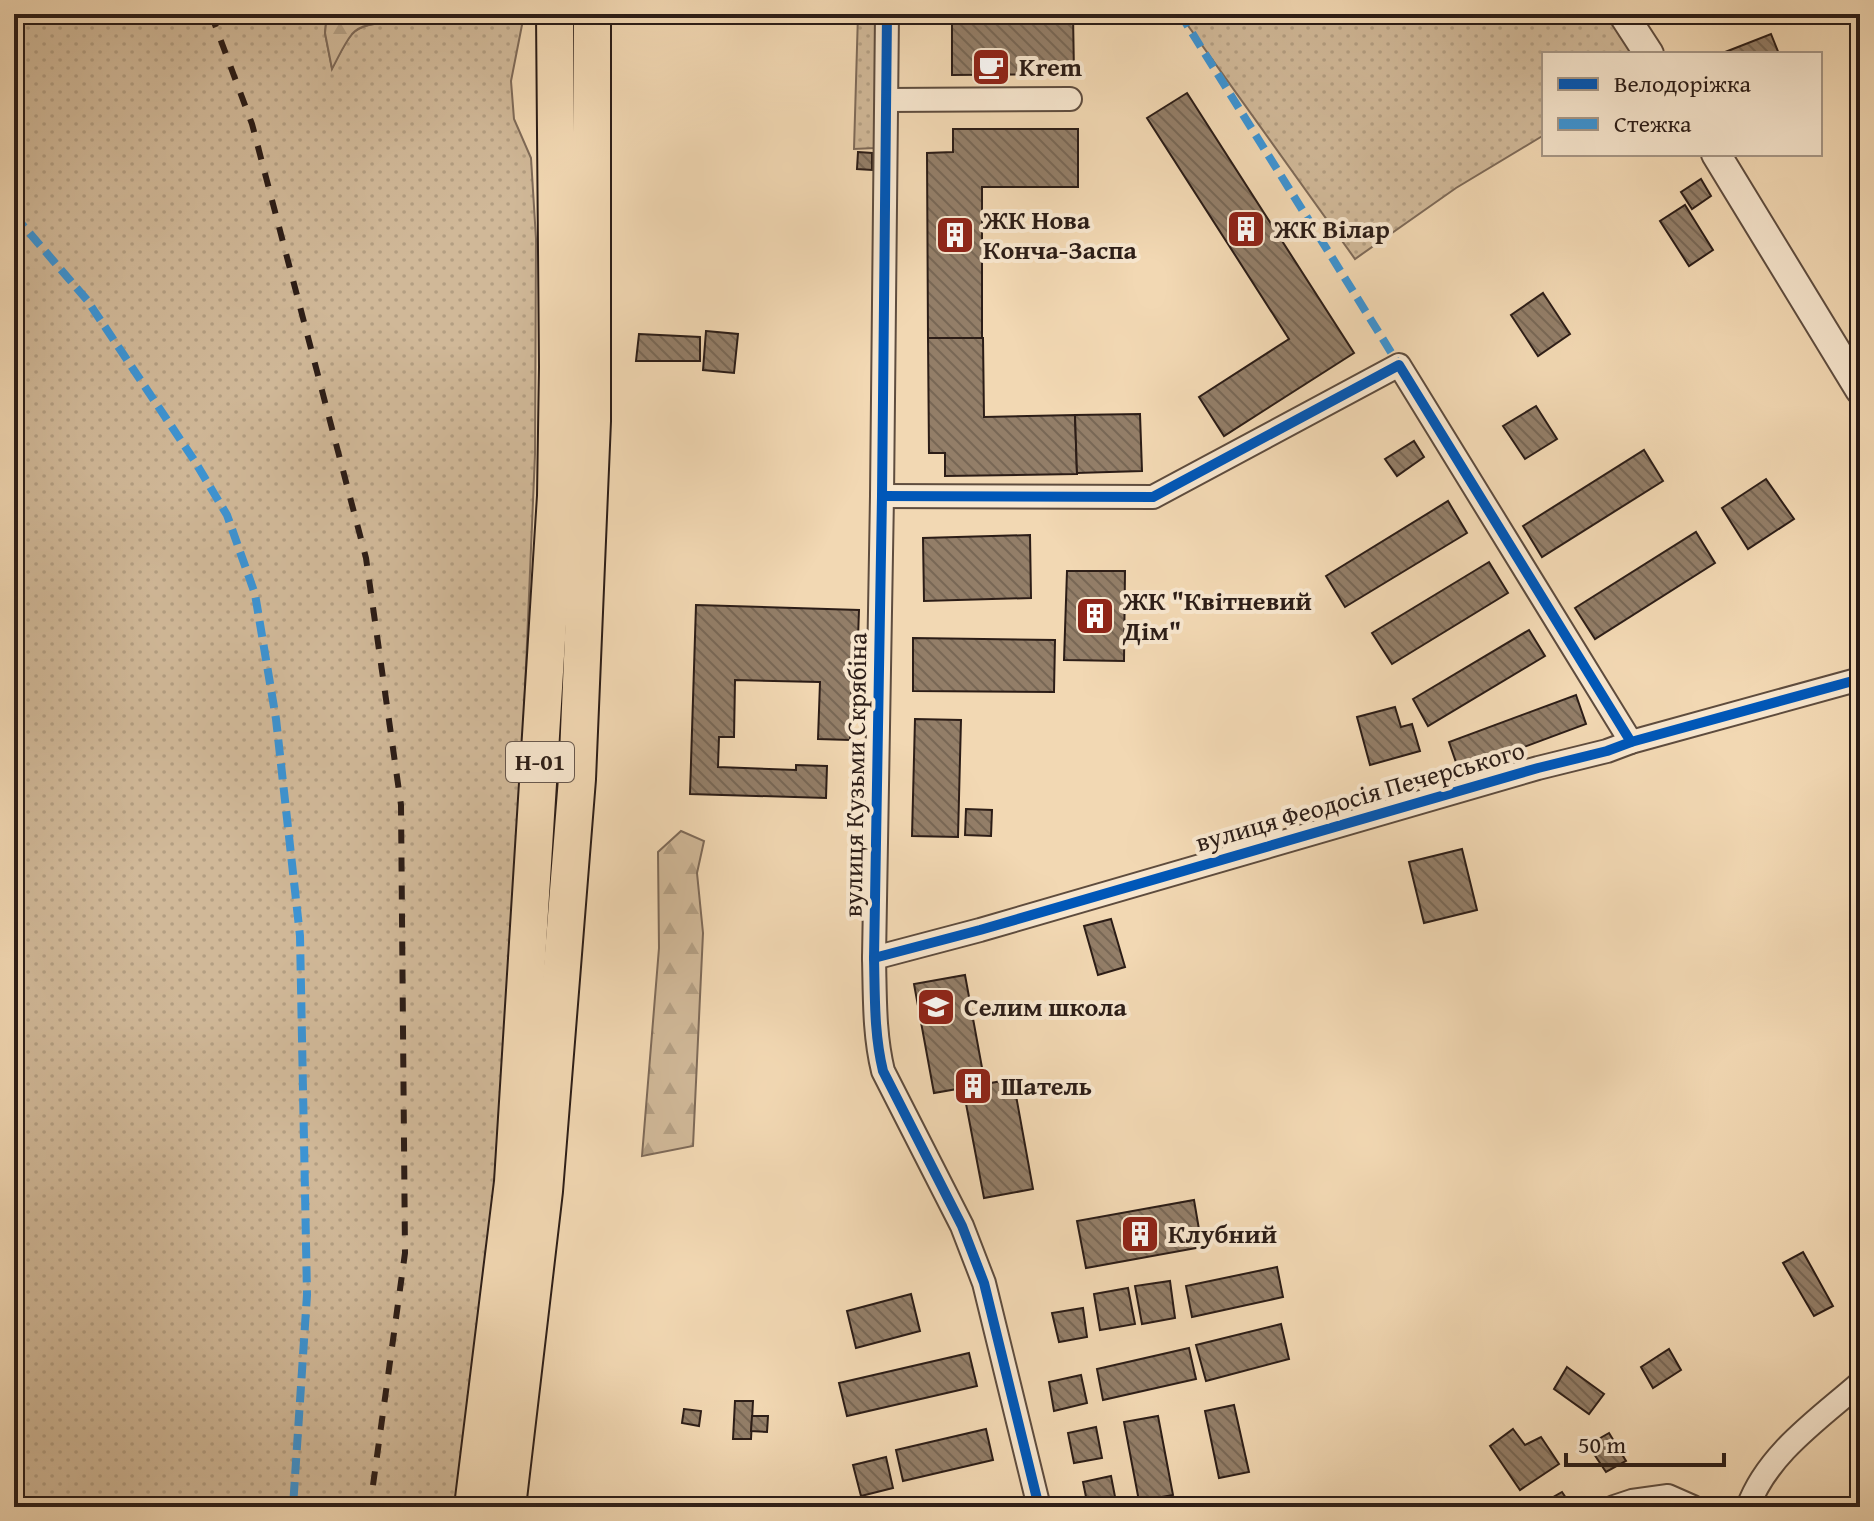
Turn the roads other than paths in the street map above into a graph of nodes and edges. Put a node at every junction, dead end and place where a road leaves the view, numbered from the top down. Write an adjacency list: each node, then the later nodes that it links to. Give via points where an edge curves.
1 (555, 14): 15 (main road, Н-01, via 556,496 513,1182)
2 (592, 14): 16 (main road, Н-01, via 592,421 577,779 544,1191)
3 (887, 14): 7 (street, вулиця Кузьми Скрябіна)
4 (1623, 14): 5 (street)
5 (1648, 52)
6 (1070, 99): 7 (street)
7 (887, 100): 10 (street, вулиця Кузьми Скрябіна)
8 (1717, 156): 9 (street)
9 (1860, 390)
10 (882, 496): 12 (street, via 1153,497 1399,365); 13 (street, вулиця Кузьми Скрябіна)
11 (1860, 679): 12 (street, вулиця Феодосія Печерського)
12 (1631, 742): 13 (street, вулиця Феодосія Печерського)
13 (874, 958): 17 (street, вулиця Кузьми Скрябіна, via 875,1023 883,1071 962,1226 984,1283)
14 (1860, 1383): 20 (street, via 1782,1451)
15 (473, 1507)
16 (507, 1507)
17 (1039, 1507)
18 (1614, 1507): 19 (street, via 1668,1496)
19 (1693, 1507)
20 (1748, 1507)

